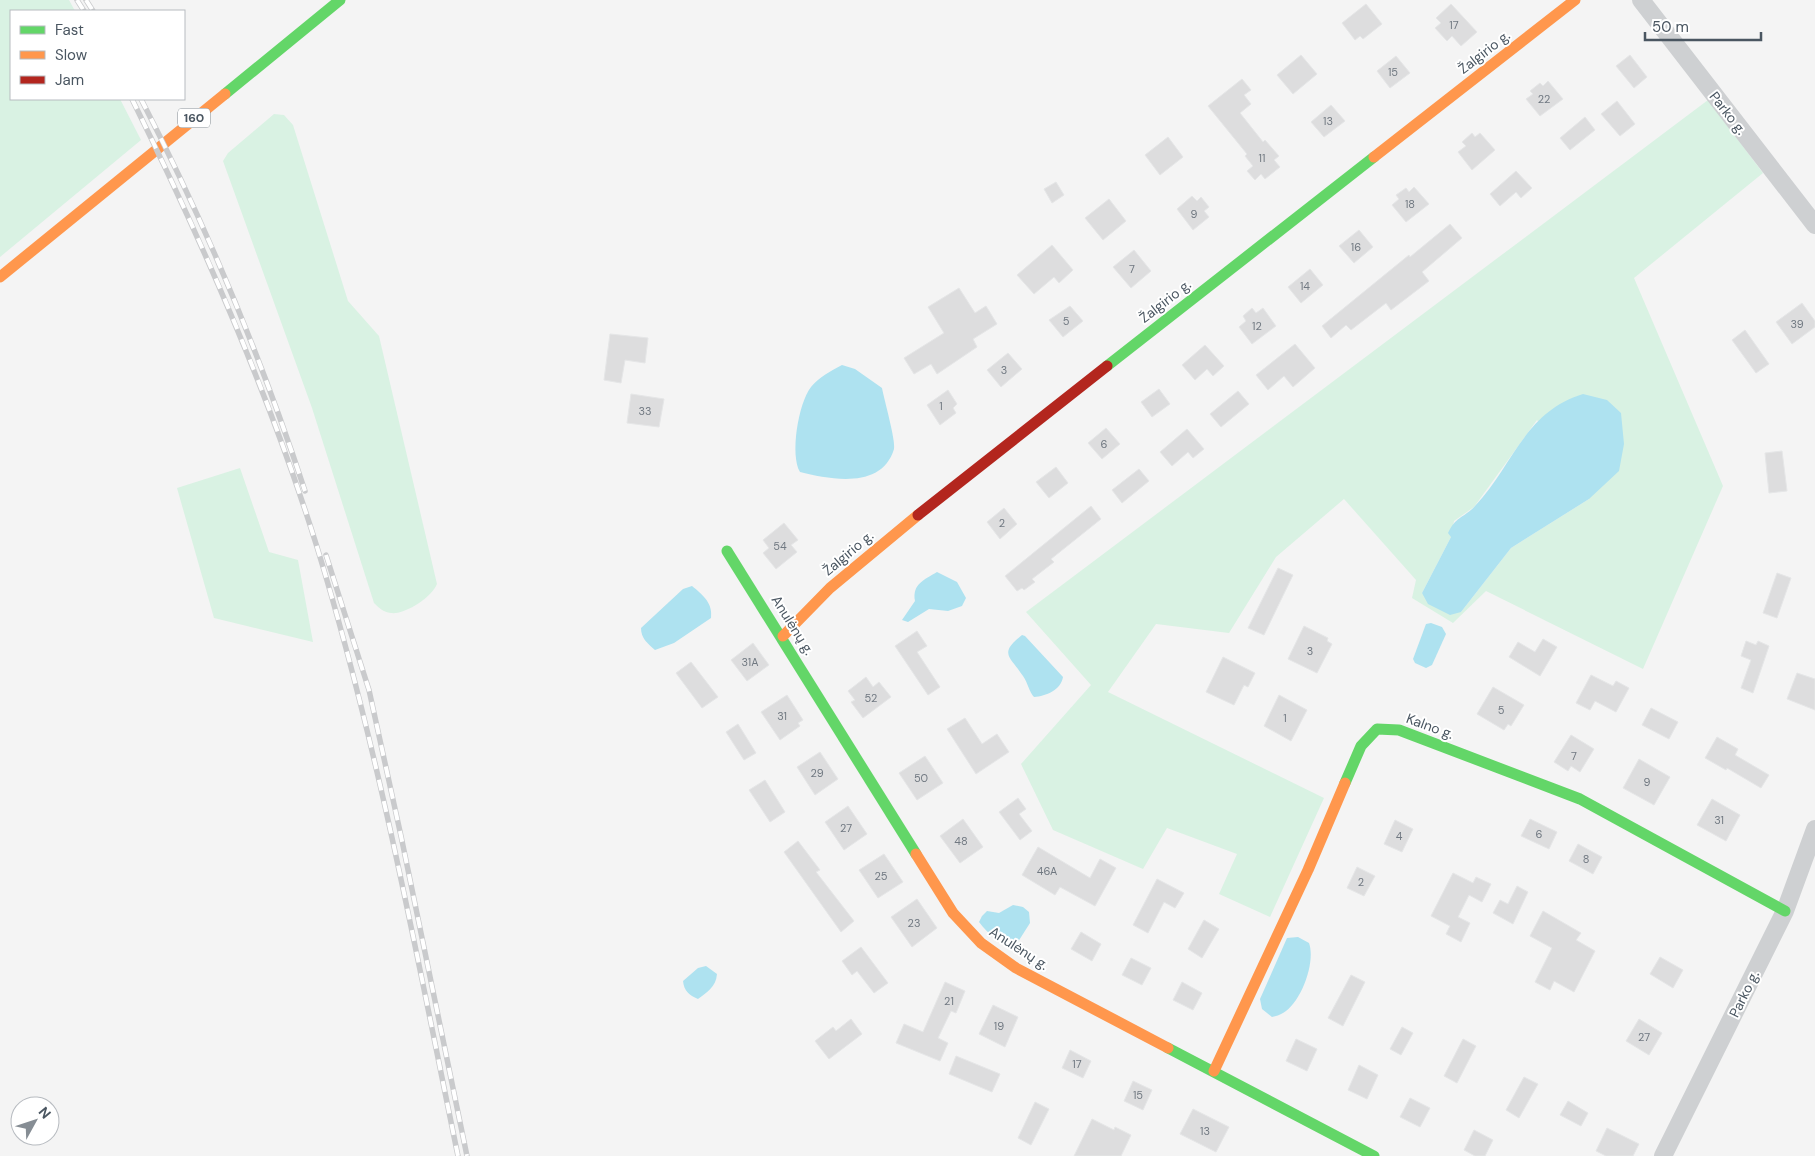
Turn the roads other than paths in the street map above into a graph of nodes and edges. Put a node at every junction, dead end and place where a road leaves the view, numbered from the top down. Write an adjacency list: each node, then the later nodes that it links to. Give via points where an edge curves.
1 (340, 0): 5 (street, 160)
2 (1576, 0): 7 (street, Žalgirio g., via 939,497 830,588)
3 (1641, 0): 4 (street, Parko g.)
4 (1815, 225)
5 (0, 277)
6 (727, 551): 7 (street, Anulėnų g.)
7 (782, 636): 10 (street, Anulėnų g., via 953,913 981,943 1016,968)
8 (1815, 829): 9 (street, Parko g.)
9 (1785, 911): 10 (street, Kalno g., via 1580,799 1399,730 1377,729 1361,746 1308,870); 12 (street, Parko g.)
10 (1214, 1071): 11 (street, Anulėnų g.)
11 (1374, 1156)
12 (1663, 1156)

